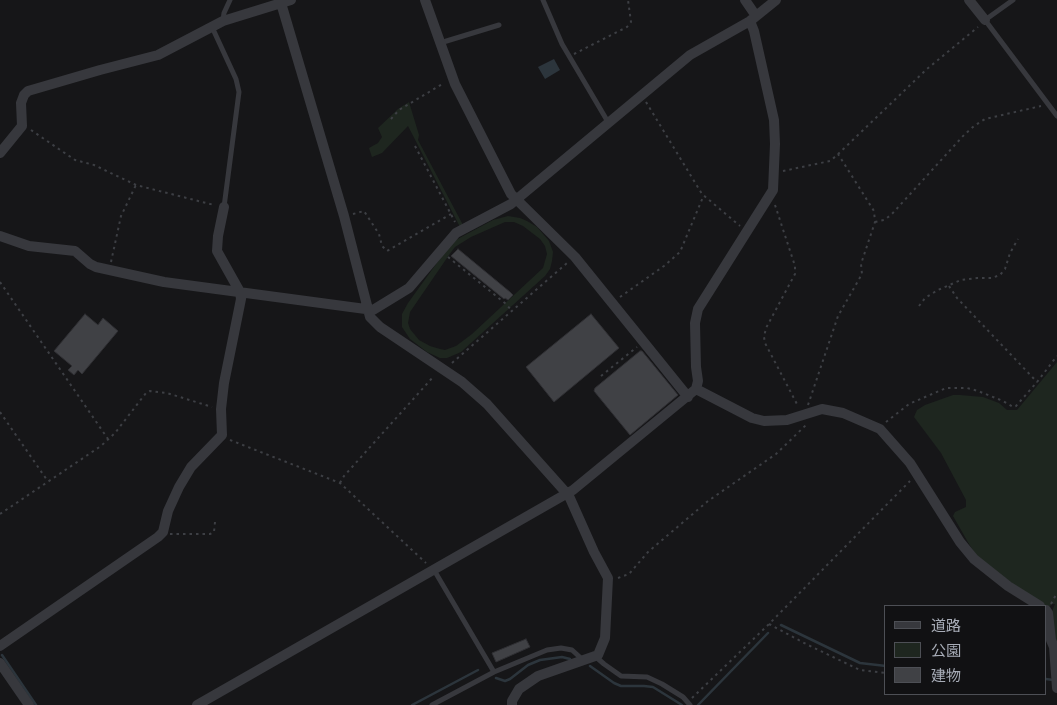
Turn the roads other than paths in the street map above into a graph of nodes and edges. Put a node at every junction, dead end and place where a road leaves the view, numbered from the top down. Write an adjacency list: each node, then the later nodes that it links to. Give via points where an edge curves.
1 (230, 0): 12 (lane)
2 (291, 0): 9 (street)
3 (425, 0): 15 (street)
4 (543, 0): 19 (lane, via 562,44)
5 (745, 0): 10 (street)
6 (776, 0): 10 (street)
7 (969, 0): 11 (street)
8 (1013, 0): 11 (lane)
9 (281, 3): 12 (street); 25 (street, via 344,216)
10 (753, 19): 19 (street, via 690,55); 26 (street, via 774,120 773,190 698,309 698,381)
11 (985, 20): 17 (lane)
12 (223, 21): 14 (street)
13 (500, 25): 15 (lane)
14 (212, 27): 20 (street, via 158,55 28,91 20,103 22,126); 22 (lane, via 239,92)
15 (439, 43): 21 (street, via 452,78)
16 (1057, 102): 17 (lane)
17 (1049, 104): 18 (lane)
18 (1057, 116)
19 (608, 122): 21 (street)
20 (0, 153)
21 (516, 200): 25 (street, via 452,236 409,288); 26 (street, via 575,257 643,342)
22 (224, 207): 24 (street, via 217,251)
23 (0, 236): 24 (street, via 28,246 75,251 90,264 164,282)
24 (240, 292): 25 (street); 31 (street, via 221,409 222,436 191,467 179,487 161,534)
25 (368, 310): 27 (street, via 380,327 482,398)
26 (692, 393): 27 (street); 29 (street, via 764,421 787,420 822,409 861,420 880,430 918,473 974,559)
27 (567, 493): 28 (street); 32 (street, via 608,578 605,638)
28 (433, 570): 35 (lane); 39 (street)
29 (1038, 605)
30 (1047, 612): 36 (street)
31 (0, 646)
32 (596, 656): 33 (street); 37 (lane, via 617,674 652,679)
33 (583, 660): 35 (lane, via 572,650 554,649); 41 (street, via 551,670 526,683 514,695)
34 (0, 663): 38 (street)
35 (494, 672): 40 (lane)
36 (1057, 688)
37 (689, 703)
38 (29, 705)
39 (197, 705)
40 (432, 705)
41 (512, 705)

